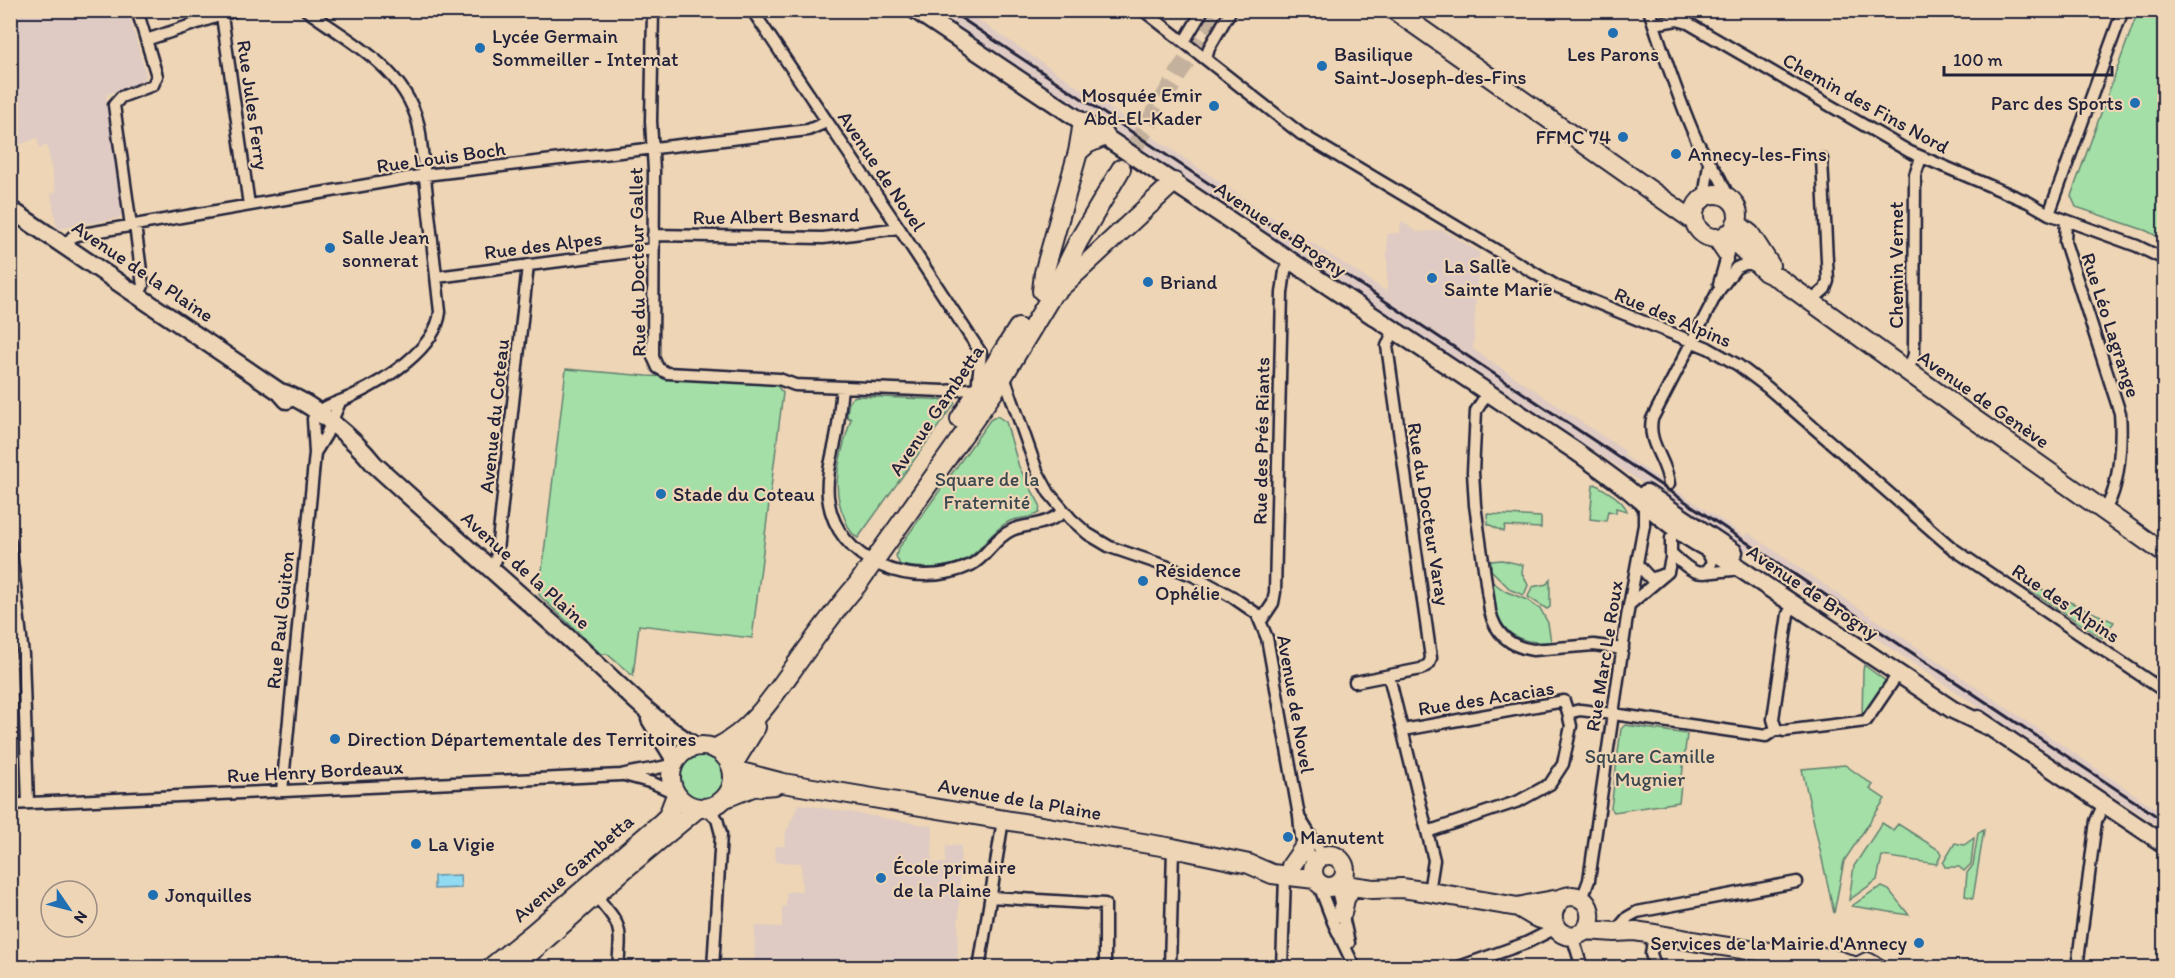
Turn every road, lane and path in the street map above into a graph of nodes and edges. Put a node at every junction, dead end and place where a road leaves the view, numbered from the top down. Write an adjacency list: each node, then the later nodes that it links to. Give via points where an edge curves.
1 (137, 10): 15 (street)
2 (237, 10): 13 (street)
3 (306, 10): 27 (street, via 375,59 399,83 418,118)
4 (653, 10): 21 (street, Rue du Docteur Gallet)
5 (752, 10): 18 (street, Avenue de Novel)
6 (915, 10): 19 (main road, Avenue de Brogny)
7 (1143, 10): 16 (street, Rue des Alpins)
8 (1203, 10): 16 (street)
9 (1231, 10): 17 (street)
10 (1394, 10): 31 (main road, via 1668,202)
11 (1649, 10): 14 (street)
12 (2122, 10): 33 (street)
13 (222, 16): 15 (street, Rue Jules Ferry); 30 (street, Rue Jules Ferry)
14 (1654, 24): 23 (street, Chemin des Fins Nord, via 1688,23); 25 (street, via 1679,98)
15 (146, 40): 35 (street, via 156,81 121,97 114,105)
16 (1184, 42): 17 (street, Rue des Alpins)
17 (1206, 59): 52 (street, Rue des Alpins, via 1295,130 1558,286)
18 (827, 122): 21 (street, Rue Louis Boch, via 808,130); 36 (street, Avenue de Novel)
19 (1083, 122): 20 (main road, Avenue de Brogny); 22 (main road)
20 (1105, 136): 22 (main road); 28 (main road, Avenue de Brogny)
21 (653, 148): 27 (street, Rue Louis Boch); 38 (street, Rue du Docteur Gallet)
22 (1078, 152): 47 (main road)
23 (1921, 158): 33 (street, Chemin des Fins Nord); 55 (street, Chemin Vernet, via 1915,175 1914,354)
24 (1822, 159): 50 (street, via 1828,281)
25 (1709, 164): 29 (street); 31 (street)
26 (1121, 169): 47 (main road, Avenue Gambetta, via 1078,242)
27 (425, 175): 30 (street, Rue Louis Boch); 45 (street)
28 (1174, 182): 42 (main road, Avenue de Brogny); 47 (main road, via 1068,282)
29 (1728, 198): 31 (main road, via 1716,194); 37 (main road, via 1736,208)
30 (249, 205): 35 (street, Rue Louis Boch)
31 (1698, 208): 37 (main road, via 1701,232)
32 (10, 209): 39 (main road, Avenue de la Plaine)
33 (2049, 214): 34 (street, Chemin des Fins Nord)
34 (2066, 220): 41 (street, Chemin des Fins Nord); 68 (street, Rue Léo Lagrange, via 2066,242 2120,413 2119,459 2111,498)
35 (133, 225): 39 (street, Rue Louis Boch, via 78,235); 49 (street, via 143,286)
36 (899, 228): 38 (street, Rue Albert Besnard, via 823,238); 54 (street, Avenue de Novel)
37 (1725, 233): 43 (main road, Avenue de Genève); 46 (main road, Avenue de Genève, via 1750,234); 48 (street, via 1727,260)
38 (653, 235): 40 (street, Rue du Docteur Gallet)
39 (66, 246): 49 (main road, Avenue de la Plaine)
40 (653, 249): 44 (street, Rue des Alpes); 57 (street, Rue du Docteur Gallet, via 652,357 658,368 667,373 779,379 795,386)
41 (2164, 259)
42 (1291, 261): 51 (main road, Avenue de Brogny); 86 (street, Rue des Prés Riants, via 1282,293 1275,596)
43 (1757, 264): 46 (main road, Avenue de Genève); 48 (street, via 1736,268)
44 (528, 265): 45 (street, Rue des Alpes); 77 (street, Avenue du Coteau, via 496,560)
45 (437, 277): 61 (street, via 439,319 430,338 387,376)
46 (1780, 279): 50 (main road, Avenue de Genève)
47 (1046, 286): 53 (main road, Avenue Gambetta); 56 (main road, Avenue Gambetta)
48 (1717, 292): 52 (street)
49 (138, 294): 63 (main road, Avenue de la Plaine, via 280,392 288,402)
50 (1810, 302): 55 (main road, Avenue de Genève)
51 (1394, 330): 60 (main road, Avenue de Brogny); 89 (street, Rue du Docteur Varay, via 1387,346 1431,654 1425,668)
52 (1692, 341): 66 (street, via 1650,427); 91 (street, Rue des Alpins, via 1760,381 1961,555)
53 (1003, 351): 54 (street); 58 (main road, Avenue Gambetta)
54 (981, 353): 58 (street)
55 (1904, 370): 68 (main road, Avenue de Genève)
56 (1005, 373): 69 (street, Avenue de Novel, via 1037,471); 75 (main road, Avenue Gambetta)
57 (842, 388): 59 (street, Rue du Docteur Gallet); 75 (street, via 829,463 828,496 832,514 845,538)
58 (980, 388): 59 (street, Rue du Docteur Gallet); 62 (main road, Avenue Gambetta)
59 (944, 391): 62 (street, Rue du Docteur Gallet)
60 (1488, 392): 67 (main road, Avenue de Brogny); 87 (street, via 1476,411 1474,489 1495,626 1510,642 1525,649 1594,645)
61 (340, 402): 63 (street); 64 (street, Rue Paul Guiton)
62 (969, 405): 75 (main road, Avenue Gambetta)
63 (315, 416): 64 (main road, Avenue de la Plaine); 65 (street, Rue Paul Guiton)
64 (330, 427): 65 (street, Rue Paul Guiton); 77 (main road, Avenue de la Plaine, via 358,456 374,464)
65 (315, 453): 105 (street, Rue Paul Guiton)
66 (1669, 484)
67 (1622, 485): 70 (main road, Avenue de Brogny); 70 (street, via 1637,508)
68 (2104, 510): 74 (main road, Avenue de Genève)
69 (1064, 512): 75 (street, via 1046,522 1004,534 976,562 948,573 905,574); 86 (street, Avenue de Novel, via 1101,542 1206,582 1243,603)
70 (1654, 515): 72 (main road, Avenue de Brogny); 73 (street); 76 (street, Rue Marc Le Roux); 82 (main road, Avenue de Brogny, via 1687,520)
71 (10, 542): 108 (street, via 23,655)
72 (1705, 547): 78 (main road, Avenue de Brogny); 79 (street, via 1712,561)
73 (1671, 553): 79 (street, via 1687,567); 80 (street)
74 (2164, 553)
75 (868, 559): 92 (main road, Avenue Gambetta)
76 (1637, 564): 81 (street); 83 (street, Rue Marc Le Roux)
77 (490, 568): 93 (main road, Avenue de la Plaine)
78 (1742, 569): 79 (street); 82 (main road); 84 (main road, Avenue de Brogny)
79 (1703, 573)
80 (1665, 574): 81 (street); 85 (street)
81 (1651, 579): 83 (street)
82 (1774, 579): 96 (main road, Avenue de Brogny, via 1959,703)
83 (1633, 587): 85 (street, Rue Marc Le Roux)
84 (1794, 604): 88 (main road, Avenue de Brogny); 97 (street, via 1788,614 1774,707)
85 (1629, 605): 87 (street, Rue Marc Le Roux)
86 (1261, 621): 112 (street, Avenue de Novel)
87 (1623, 649): 95 (street, Rue Marc Le Roux)
88 (1898, 674): 96 (main road, Avenue de Brogny, via 1953,710); 97 (street, Rue des Acacias, via 1866,721)
89 (1389, 676): 90 (street, Rue du Docteur Varay); 98 (street)
90 (1355, 682)
91 (2164, 691)
92 (771, 700): 100 (main road, Avenue Gambetta, via 739,735); 102 (main road, Avenue Gambetta)
93 (645, 711): 99 (main road, Avenue de la Plaine); 101 (main road, Avenue de la Plaine)
94 (1568, 713): 95 (street, Rue des Acacias, via 1580,710); 98 (street, Rue des Acacias, via 1564,701); 114 (street, Rue des Acacias, via 1571,726 1563,764 1550,784 1519,801)
95 (1613, 714): 97 (street, Rue des Acacias, via 1764,736); 127 (street, Rue Marc Le Roux, via 1589,880)
96 (1987, 726): 110 (main road, Avenue de Brogny)
97 (1776, 729)
98 (1402, 730): 114 (street)
99 (695, 746): 100 (main road); 101 (main road)
100 (716, 748): 102 (main road)
101 (674, 762): 103 (street, Rue Henry Bordeaux); 106 (main road, via 670,776)
102 (732, 768): 104 (main road, Avenue de la Plaine); 107 (main road, via 731,788)
103 (621, 775): 105 (street, Rue Henry Bordeaux); 106 (street, Rue Henry Bordeaux, via 653,783)
104 (783, 783): 107 (main road, Avenue de la Plaine); 113 (main road, Avenue de la Plaine)
105 (282, 791): 108 (street, Rue Henry Bordeaux)
106 (675, 794): 111 (main road, via 687,805); 133 (main road, Avenue Gambetta, via 662,822)
107 (725, 798): 111 (main road)
108 (28, 803): 109 (street, Rue Henry Bordeaux)
109 (10, 804)
110 (2104, 804): 115 (main road, Avenue de Brogny); 146 (street, via 2096,821)
111 (702, 808): 122 (main road, Avenue Gambetta); 136 (street, via 717,819 721,834)
112 (1299, 816): 116 (street, Avenue de Novel); 119 (street, Avenue de Novel)
113 (1003, 820): 117 (main road, Avenue de la Plaine); 123 (street)
114 (1427, 832): 121 (street, via 1434,864)
115 (2164, 843)
116 (1305, 846): 118 (main road); 119 (street, Avenue de Novel)
117 (1173, 849): 118 (main road, Avenue de la Plaine, via 1249,864 1272,874); 139 (street)
118 (1288, 871): 119 (main road, Avenue de la Plaine); 140 (street)
119 (1328, 875): 121 (main road, Avenue de la Plaine, via 1373,889); 126 (main road, via 1345,899); 131 (street, Avenue de Novel, via 1333,922)
120 (1797, 882): 128 (street, via 1637,912 1628,917)
121 (1429, 892): 125 (main road, Avenue de la Plaine)
122 (596, 896): 134 (main road, Avenue Gambetta); 135 (street, via 619,927)
123 (990, 897): 137 (street); 138 (street, via 1106,903)
124 (1562, 899): 125 (main road, Avenue de la Plaine); 127 (main road, Avenue de la Plaine, via 1572,896); 127 (main road, via 1552,912)
125 (1518, 907): 127 (main road, Avenue de la Plaine, via 1535,917)
126 (1342, 913): 131 (street, Avenue de Novel)
127 (1573, 921): 128 (main road, Avenue de la Plaine); 141 (street, via 1526,944); 142 (street)
128 (1624, 929): 129 (main road, Avenue de la Plaine)
129 (1654, 934): 130 (main road, Avenue de la Plaine); 143 (street, via 1651,954)
130 (1759, 951): 132 (main road, Avenue de la Plaine, via 1834,959); 144 (main road, Avenue de la Plaine)
131 (1354, 964)
132 (1855, 967): 145 (main road, Avenue de la Plaine, via 1867,963)
133 (490, 968)
134 (513, 968)
135 (618, 968)
136 (713, 968)
137 (979, 968)
138 (1105, 968)
139 (1170, 968)
140 (1282, 968)
141 (1456, 968)
142 (1582, 968)
143 (1656, 968)
144 (1818, 968)
145 (1878, 968)
146 (2077, 968)

